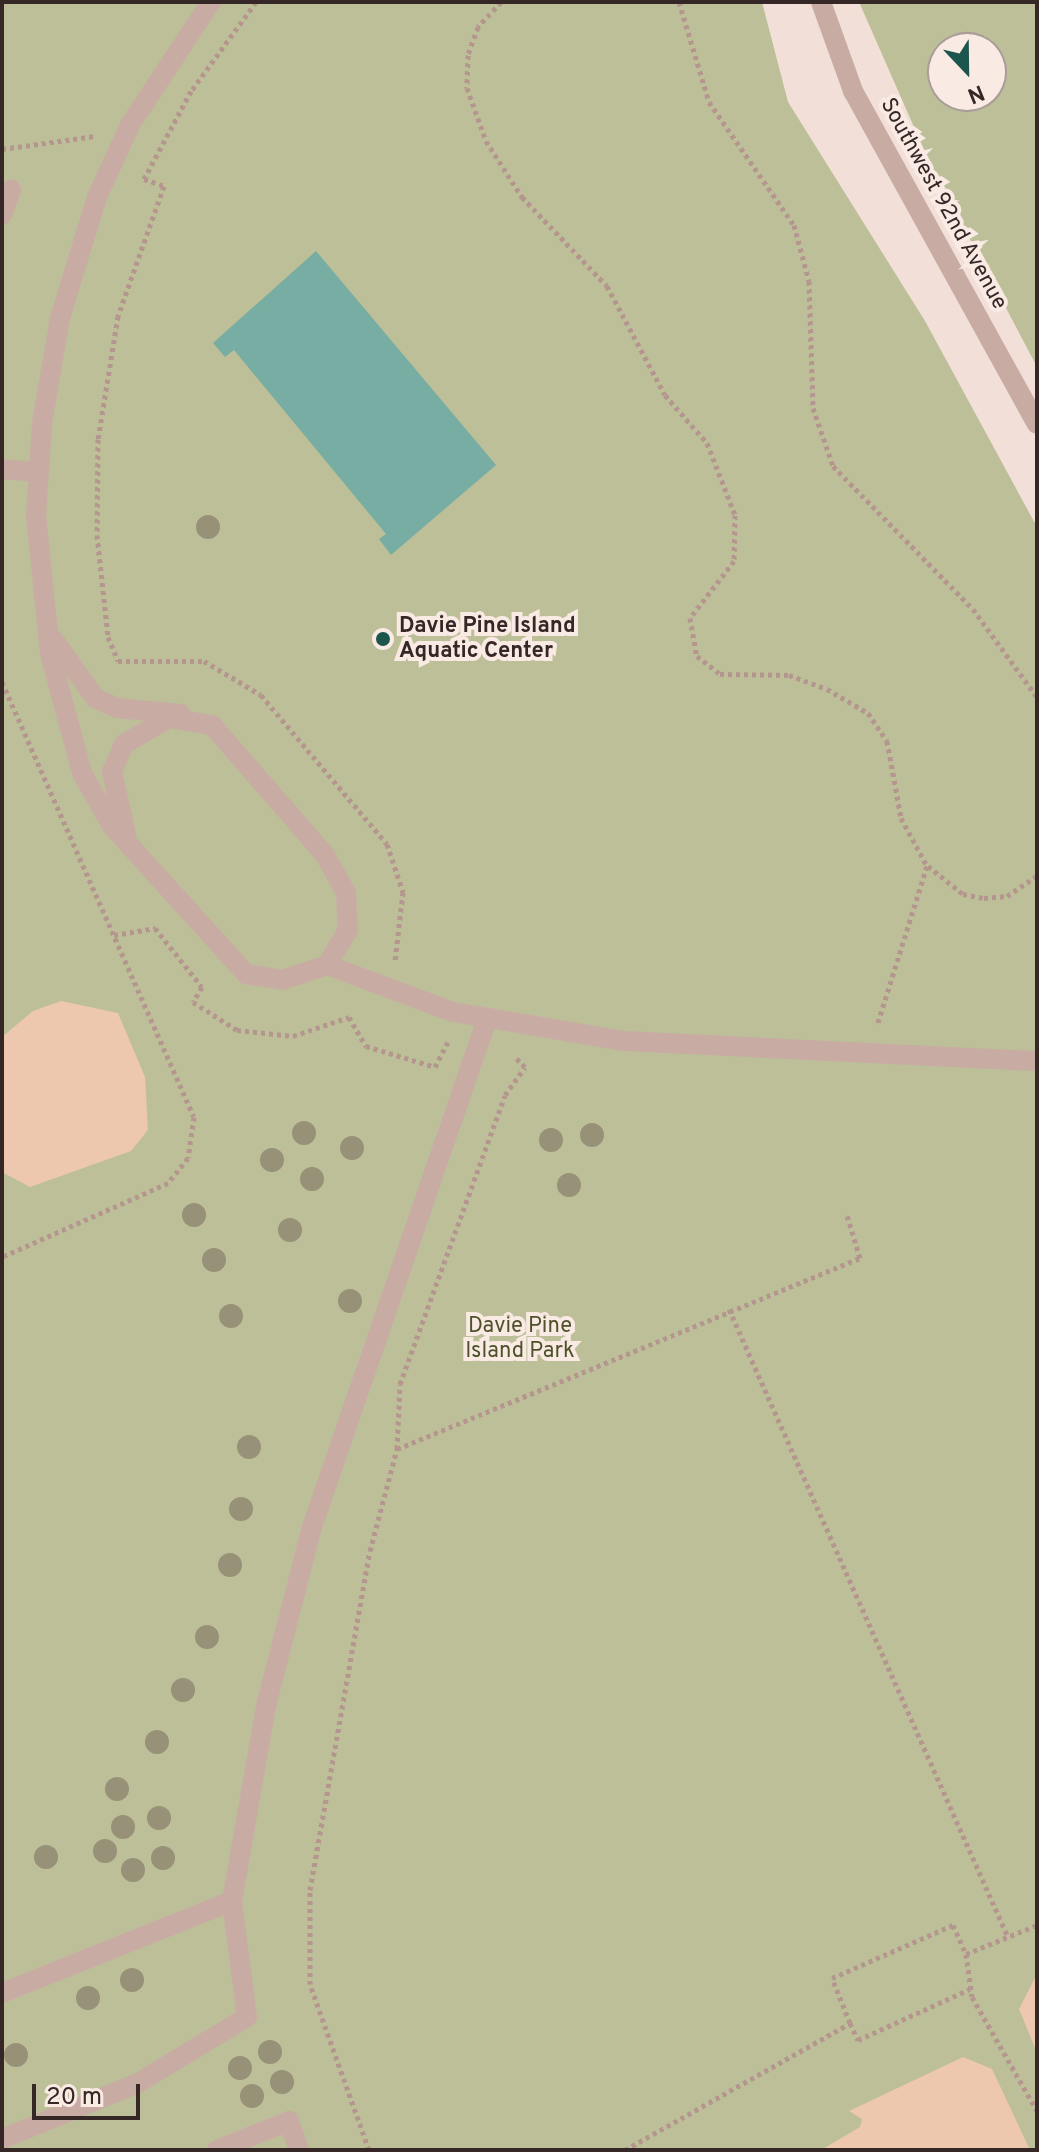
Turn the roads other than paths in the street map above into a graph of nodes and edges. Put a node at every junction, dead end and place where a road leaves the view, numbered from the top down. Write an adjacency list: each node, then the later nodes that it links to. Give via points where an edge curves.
1 (211, 2): 7 (street, via 130,125 68,287)
2 (821, 2): 5 (street, Southwest 92nd Avenue, via 853,91)
3 (11, 190): 4 (street)
4 (2, 215)
5 (1037, 424)
6 (2, 469): 7 (street)
7 (37, 472): 8 (street)
8 (44, 617): 9 (street, via 72,673 95,698); 10 (street, via 82,773 104,815)
9 (184, 715): 10 (street, via 136,733 115,758 113,791); 11 (street, via 226,739 337,874 346,893 348,930)
10 (134, 848): 11 (street, via 232,966 282,980)
11 (327, 965): 12 (street, via 417,1002)
12 (487, 1019): 13 (street, via 625,1041); 14 (street, via 312,1527 266,1706)
13 (1037, 1061)
14 (232, 1901): 15 (street); 16 (street, via 247,2017 138,2083)
15 (2, 1993)
16 (2, 2139)
17 (217, 2150): 18 (street, via 289,2121)
18 (299, 2150)

